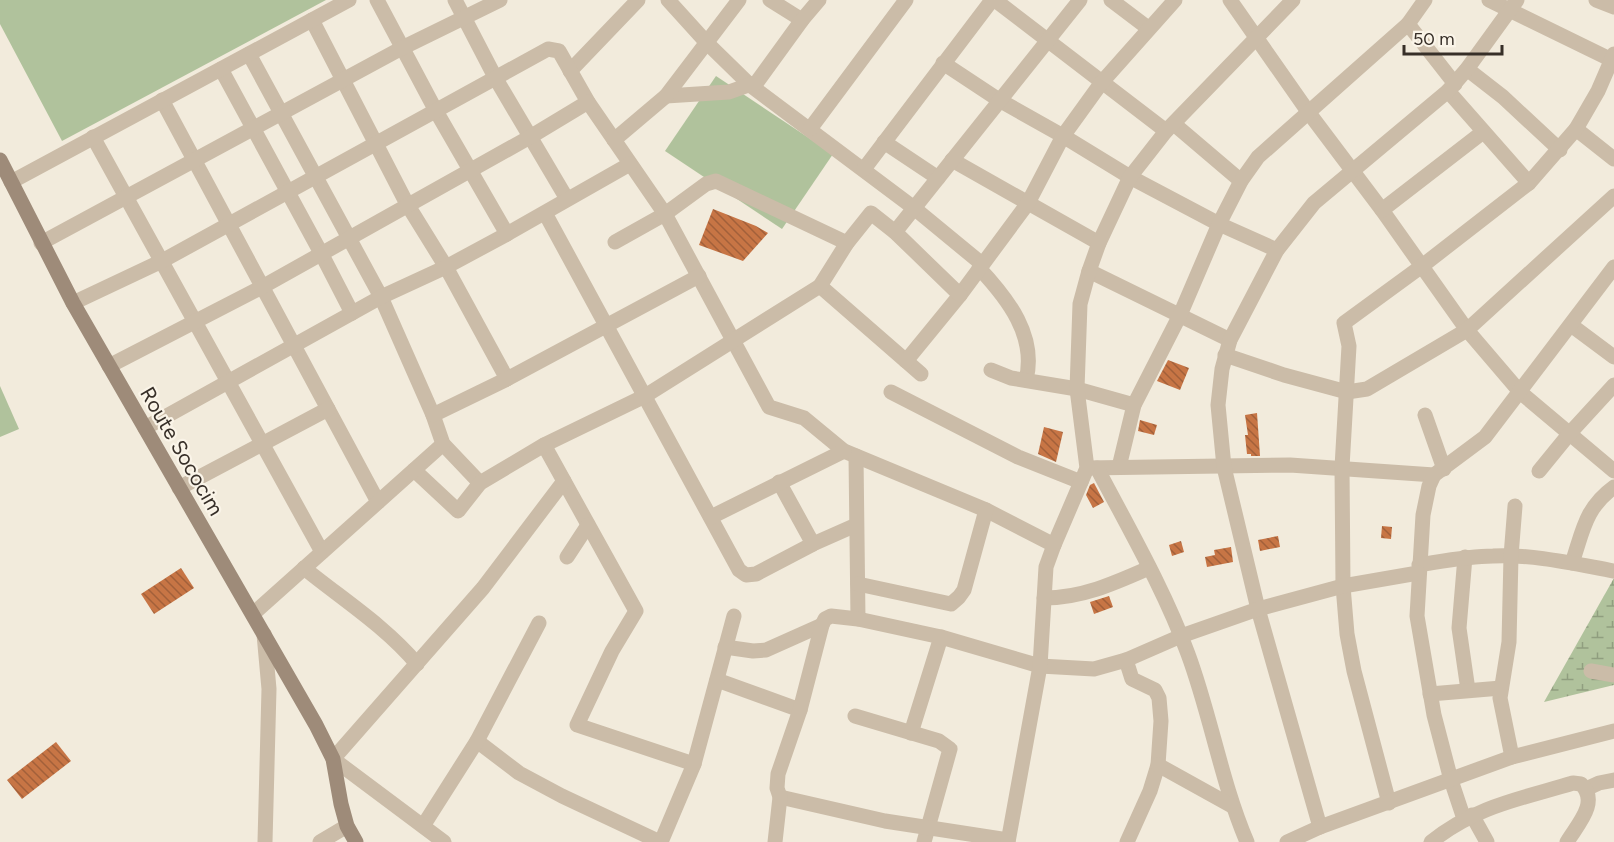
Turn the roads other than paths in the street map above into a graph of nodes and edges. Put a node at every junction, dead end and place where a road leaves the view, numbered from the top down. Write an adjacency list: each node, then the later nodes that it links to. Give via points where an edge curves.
1 (349, 0): 23 (street)
2 (376, 0): 30 (street)
3 (455, 0): 22 (street)
4 (500, 0): 22 (street)
5 (638, 0): 36 (street)
6 (668, 0): 29 (street)
7 (739, 0): 29 (street)
8 (770, 0): 24 (street)
9 (819, 0): 24 (street)
10 (906, 0): 51 (street)
11 (993, 0): 28 (street); 33 (street)
12 (1080, 0): 28 (street)
13 (1111, 0): 26 (street)
14 (1174, 0): 26 (street)
15 (1230, 0): 27 (street)
16 (1293, 0): 27 (street)
17 (1425, 0): 25 (street)
18 (1489, 0): 20 (street)
19 (1596, 0): 21 (street)
20 (1513, 6): 32 (street); 35 (street)
21 (1614, 7)
22 (465, 18): 30 (street); 37 (street)
23 (312, 20): 31 (street); 38 (street)
24 (802, 20): 40 (street, via 764,75)
25 (1408, 24): 41 (street); 48 (street)
26 (1148, 28): 39 (street)
27 (1257, 36): 48 (street); 49 (street)
28 (1047, 40): 39 (street); 44 (street)
29 (707, 43): 40 (street); 42 (street)
30 (402, 48): 38 (street); 46 (street)
31 (249, 54): 34 (street); 47 (street)
32 (1613, 58): 52 (street)
33 (943, 63): 44 (street); 58 (street)
34 (221, 69): 43 (street); 50 (street)
35 (1467, 69): 41 (street); 60 (street)
36 (570, 71): 37 (street, via 559,51 548,49); 45 (street)
37 (496, 79): 46 (street); 56 (street)
38 (343, 80): 47 (street); 59 (street)
39 (1102, 82): 49 (street); 54 (street)
40 (750, 85): 42 (street, via 729,92); 51 (street)
41 (1451, 88): 53 (street); 68 (street)
42 (666, 96): 57 (street)
43 (162, 100): 55 (street); 64 (street)
44 (999, 100): 54 (street); 63 (street)
45 (588, 102): 56 (street); 57 (street)
46 (436, 111): 59 (street); 66 (street)
47 (282, 113): 50 (street); 69 (street)
48 (1309, 113): 68 (street); 72 (street, via 1258,157)
49 (1170, 127): 70 (street); 72 (street)
50 (254, 128): 64 (street); 75 (street)
51 (810, 129): 67 (street)
52 (1576, 129): 60 (street); 61 (street)
53 (1483, 132): 74 (street); 82 (street)
54 (1063, 136): 70 (street); 79 (street)
55 (93, 137): 73 (street); 77 (street)
56 (530, 137): 66 (street); 78 (street)
57 (614, 140): 65 (street)
58 (884, 142): 67 (street); 71 (street)
59 (376, 144): 69 (street); 80 (street)
60 (1560, 150): 74 (street)
61 (1614, 159)
62 (0, 160): 73 (street, Route Sococim)
63 (952, 160): 71 (street); 79 (street)
64 (194, 161): 77 (street); 85 (street)
65 (630, 164): 78 (street); 84 (street)
66 (469, 169): 80 (street); 88 (street)
67 (864, 169): 81 (street)
68 (1353, 171): 82 (street); 94 (street, via 1314,203)
69 (316, 177): 75 (street); 89 (street)
70 (1130, 177): 86 (street); 93 (street)
71 (938, 178): 81 (street)
72 (1241, 181): 86 (street)
73 (11, 182): 91 (street, Route Sococim)
74 (1529, 183): 98 (street)
75 (288, 192): 85 (street); 95 (street)
76 (1614, 196): 113 (street)
77 (126, 198): 91 (street); 96 (street)
78 (567, 199): 83 (street)
79 (1028, 203): 93 (street); 97 (street)
80 (407, 204): 89 (street); 99 (street)
81 (914, 208): 87 (street); 97 (street)
82 (1382, 210): 98 (street)
83 (544, 213): 88 (street); 111 (street)
84 (664, 214): 90 (street); 92 (street, via 716,181); 102 (street)
85 (228, 224): 96 (street); 104 (street)
86 (1219, 224): 94 (street); 109 (street)
87 (895, 232): 92 (street, via 871,213); 105 (street)
88 (507, 234): 99 (street)
89 (349, 237): 95 (street); 106 (street)
90 (615, 242)
91 (42, 243): 107 (street, Route Sococim)
92 (847, 243): 103 (street)
93 (1099, 243): 101 (street)
94 (1277, 250): 114 (street)
95 (321, 253): 104 (street); 108 (street)
96 (162, 261): 107 (street); 110 (street)
97 (980, 266): 105 (street); 124 (street, via 1016,314 1026,338)
98 (1422, 266): 113 (street); 129 (street, via 1344,323 1349,346)
99 (446, 267): 106 (street); 123 (street)
100 (1614, 267): 112 (street)
101 (1089, 271): 109 (street); 127 (street, via 1080,304)
102 (699, 276): 111 (street); 115 (street)
103 (820, 286): 115 (street); 119 (street)
104 (262, 287): 110 (street); 116 (street)
105 (960, 295): 119 (street)
106 (381, 297): 108 (street); 134 (street)
107 (73, 303): 120 (street, Route Sococim)
108 (352, 313): 116 (street)
109 (1180, 315): 114 (street); 132 (street)
110 (195, 322): 120 (street); 125 (street)
111 (605, 325): 123 (street); 131 (street)
112 (1571, 325): 118 (street); 130 (street)
113 (1467, 330): 129 (street, via 1367,388); 130 (street)
114 (1230, 340): 117 (street)
115 (733, 341): 131 (street); 141 (street, via 769,408 804,418)
116 (293, 346): 125 (street); 133 (street)
117 (1225, 355): 129 (street); 143 (street, via 1218,405)
118 (1614, 357)
119 (906, 361): 122 (street)
120 (109, 366): 136 (street, Route Sococim)
121 (991, 370): 124 (street)
122 (921, 374)
123 (507, 379): 134 (street)
124 (1026, 380): 127 (street)
125 (228, 382): 136 (street); 138 (street)
126 (1614, 385): 137 (street)
127 (1077, 389): 132 (street); 149 (street)
128 (891, 392): 149 (street, via 1018,457)
129 (1347, 392): 144 (street)
130 (1520, 392): 137 (street); 148 (street, via 1485,437)
131 (645, 396): 140 (street); 158 (street)
132 (1134, 405): 142 (street)
133 (328, 409): 138 (street); 155 (street)
134 (433, 415): 139 (street)
135 (1425, 415): 148 (street)
136 (144, 428): 154 (street, Route Sococim)
137 (1570, 433): 146 (street); 147 (street)
138 (262, 444): 154 (street); 163 (street)
139 (443, 444): 145 (street); 152 (street)
140 (544, 445): 150 (street); 152 (street)
141 (850, 453): 151 (street); 157 (street); 160 (street)
142 (1119, 467): 143 (street); 149 (street)
143 (1224, 467): 144 (street); 175 (street)
144 (1342, 467): 148 (street); 173 (street)
145 (414, 470): 152 (street, via 458,511); 155 (street)
146 (1539, 471)
147 (1614, 471)
148 (1439, 472): 170 (street, via 1429,486 1423,515)
149 (1088, 473): 162 (street); 169 (street)
150 (564, 481): 159 (street); 186 (street, via 483,588)
151 (779, 482): 158 (street); 161 (street)
152 (480, 483)
153 (1614, 487): 167 (street, via 1593,506)
154 (179, 488): 176 (street, Route Sococim)
155 (378, 502): 163 (street)
156 (1515, 506): 164 (street)
157 (986, 510): 162 (street); 172 (street, via 964,590 951,604)
158 (711, 517): 161 (street, via 739,570 746,575 756,574)
159 (588, 525): 165 (street); 201 (street, via 636,611 577,725)
160 (856, 525): 161 (street); 172 (street)
161 (813, 544)
162 (1054, 545): 174 (street, via 1046,567)
163 (322, 552): 168 (street)
164 (1511, 556): 166 (street); 167 (street); 191 (street, via 1509,642)
165 (567, 557)
166 (1465, 557): 170 (street); 192 (street, via 1459,628)
167 (1572, 563): 171 (street)
168 (304, 568): 176 (street); 186 (street, via 382,628)
169 (1149, 568): 174 (street, via 1092,592); 182 (street)
170 (1419, 569): 173 (street); 193 (street, via 1417,616)
171 (1614, 571)
172 (858, 585): 178 (street)
173 (1343, 586): 175 (street); 207 (street, via 1354,672)
174 (1044, 598): 187 (street)
175 (1258, 609): 182 (street); 212 (street)
176 (253, 614): 181 (street, Route Sococim)
177 (734, 616): 184 (street)
178 (858, 619): 180 (street, via 831,616); 183 (street)
179 (539, 623): 198 (street)
180 (822, 625): 184 (street, via 766,650); 194 (street)
181 (264, 634): 200 (street, Route Sococim); 216 (street, via 269,689)
182 (1181, 636): 185 (street); 208 (street)
183 (941, 637): 187 (street); 197 (street)
184 (725, 647): 190 (street)
185 (1126, 660): 187 (street, via 1094,669); 202 (street, via 1132,679 1155,690 1159,698)
186 (417, 664): 200 (street)
187 (1040, 666): 215 (street)
188 (1591, 671): 189 (street)
189 (1614, 675)
190 (717, 680): 194 (street); 201 (street)
191 (1501, 688): 192 (street); 199 (street)
192 (1468, 690): 193 (street)
193 (1430, 694): 203 (street)
194 (800, 710): 206 (street, via 778,774)
195 (855, 716): 197 (street)
196 (1614, 731): 199 (street)
197 (911, 733): 213 (street, via 939,741 950,749)
198 (477, 741): 211 (street); 219 (street, via 519,773)
199 (1512, 757): 203 (street)
200 (333, 759): 210 (street, Route Sococim); 211 (street)
201 (694, 764): 219 (street)
202 (1158, 765): 208 (street); 221 (street)
203 (1451, 780): 207 (street); 209 (street)
204 (1614, 780): 205 (street)
205 (1586, 789): 209 (street, via 1573,783); 226 (street, via 1589,804)
206 (780, 796): 213 (street); 220 (street)
207 (1389, 803): 212 (street)
208 (1232, 806): 222 (street)
209 (1468, 817): 224 (street); 225 (street)
210 (347, 826): 217 (street); 218 (street, Route Sococim)
211 (423, 826): 214 (street)
212 (1320, 826): 223 (street)
213 (926, 835): 215 (street)
214 (442, 841)
215 (1008, 841)
216 (265, 842)
217 (320, 842)
218 (356, 842)
219 (660, 842)
220 (775, 842)
221 (1127, 842)
222 (1248, 842)
223 (1287, 842)
224 (1431, 842)
225 (1487, 842)
226 (1567, 842)

